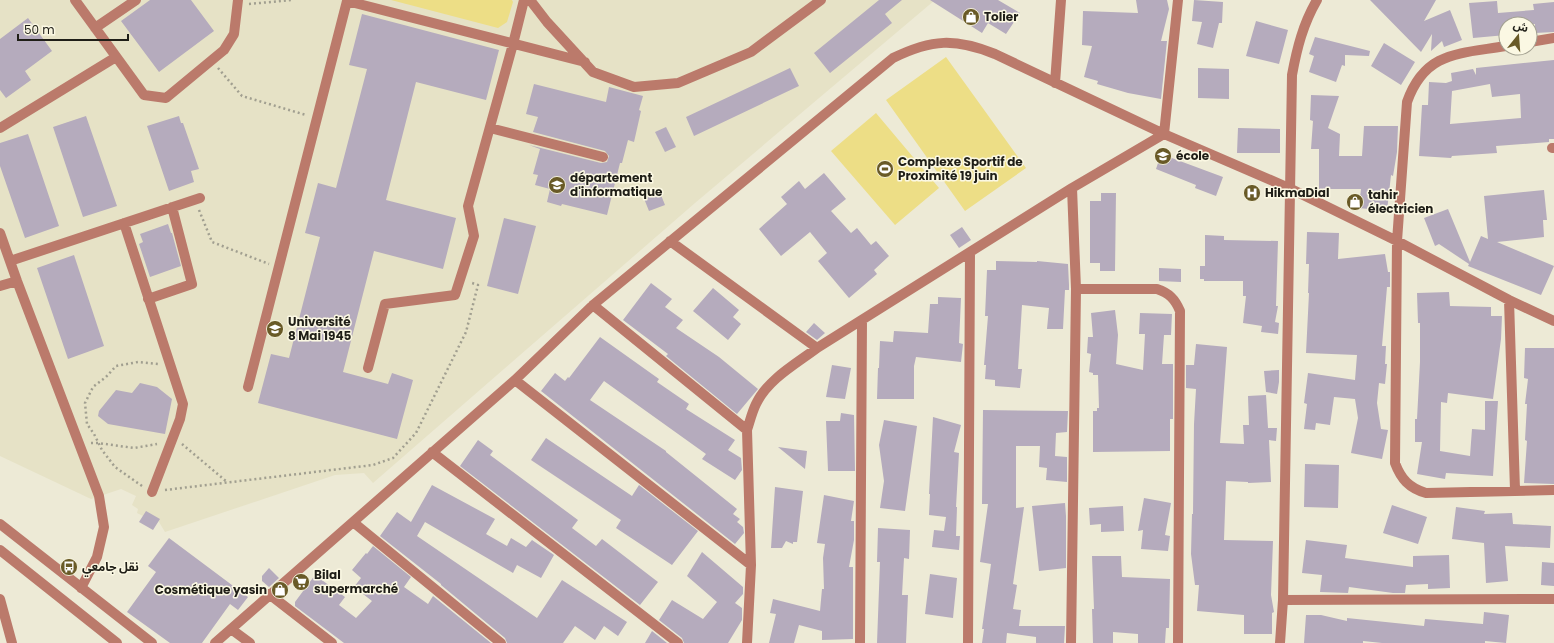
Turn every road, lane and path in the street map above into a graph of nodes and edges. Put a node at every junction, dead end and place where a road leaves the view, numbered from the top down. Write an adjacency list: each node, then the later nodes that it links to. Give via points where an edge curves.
1 (75, 0): 11 (street)
2 (136, 0): 11 (street)
3 (292, 0): 10 (path)
4 (524, 0): 14 (street)
5 (530, 0): 18 (street)
6 (821, 0): 18 (street, via 751,52 678,82 634,88 593,72)
7 (1061, 0): 19 (street)
8 (1178, 0): 23 (street)
9 (1317, 0): 26 (street, via 1298,44 1292,75)
10 (238, 3): 17 (street, via 234,34 224,50)
11 (95, 28): 16 (street)
12 (1554, 38): 13 (street)
13 (1538, 41)
14 (513, 44): 18 (street); 20 (street, via 347,1); 22 (street)
15 (1498, 47): 32 (street, via 1448,56 1433,63 1412,87 1407,102)
16 (116, 57): 17 (street, via 144,95 166,98); 21 (street)
17 (211, 61): 20 (path, via 242,96)
18 (585, 62)
19 (1055, 83): 23 (street); 31 (street, via 975,46 954,42 933,43 912,49 893,58)
20 (317, 118): 35 (street)
21 (0, 128)
22 (490, 128): 24 (street); 37 (street, via 468,206 474,236)
23 (1164, 134): 25 (street); 26 (street)
24 (604, 157)
25 (1072, 188): 33 (street); 39 (street)
26 (1289, 188): 32 (street); 62 (street)
27 (197, 198): 28 (street); 35 (path, via 202,220 212,242)
28 (172, 207): 29 (street); 40 (street, via 192,284)
29 (124, 223): 34 (street); 40 (street)
30 (0, 233): 34 (street)
31 (670, 241): 42 (street); 45 (street)
32 (1397, 241): 41 (street); 52 (street, via 1394,451 1399,473 1415,490 1426,493)
33 (970, 252): 43 (street); 76 (street)
34 (10, 261): 36 (street)
35 (278, 267): 49 (street)
36 (17, 281): 38 (street); 59 (street, via 99,496 104,528 97,557)
37 (459, 281): 47 (street, via 455,295 385,304); 54 (path, via 478,285 466,332 416,433 393,458 373,465)
38 (0, 286)
39 (1076, 289): 77 (street); 78 (street, via 1157,289 1172,296 1180,311)
40 (148, 299): 46 (street)
41 (1509, 300): 44 (street); 52 (street)
42 (594, 305): 48 (street); 50 (street)
43 (862, 320): 45 (street); 75 (street)
44 (1554, 321)
45 (817, 348): 50 (street, via 766,389 756,402)
46 (170, 366): 54 (street, via 183,404 180,419); 54 (path, via 138,362 116,366 93,387 85,403 87,424 102,450 115,467)
47 (368, 368)
48 (515, 380): 51 (street); 58 (street)
49 (248, 387)
50 (748, 430): 58 (street)
51 (432, 452): 55 (street); 73 (street)
52 (1515, 490): 53 (street)
53 (1554, 490)
54 (152, 492)
55 (353, 522): 60 (street); 72 (street)
56 (0, 524): 59 (street)
57 (0, 550): 67 (street)
58 (751, 565): 74 (street)
59 (81, 588): 68 (street)
60 (269, 594): 65 (street); 71 (street)
61 (0, 599): 64 (street)
62 (1283, 600): 63 (street); 79 (street)
63 (1554, 600)
64 (3, 622): 66 (street)
65 (231, 629): 69 (street); 70 (street)
66 (12, 643)
67 (117, 643)
68 (152, 643)
69 (214, 643)
70 (250, 643)
71 (332, 643)
72 (502, 643)
73 (678, 643)
74 (747, 643)
75 (860, 643)
76 (968, 643)
77 (1071, 643)
78 (1178, 643)
79 (1280, 643)

